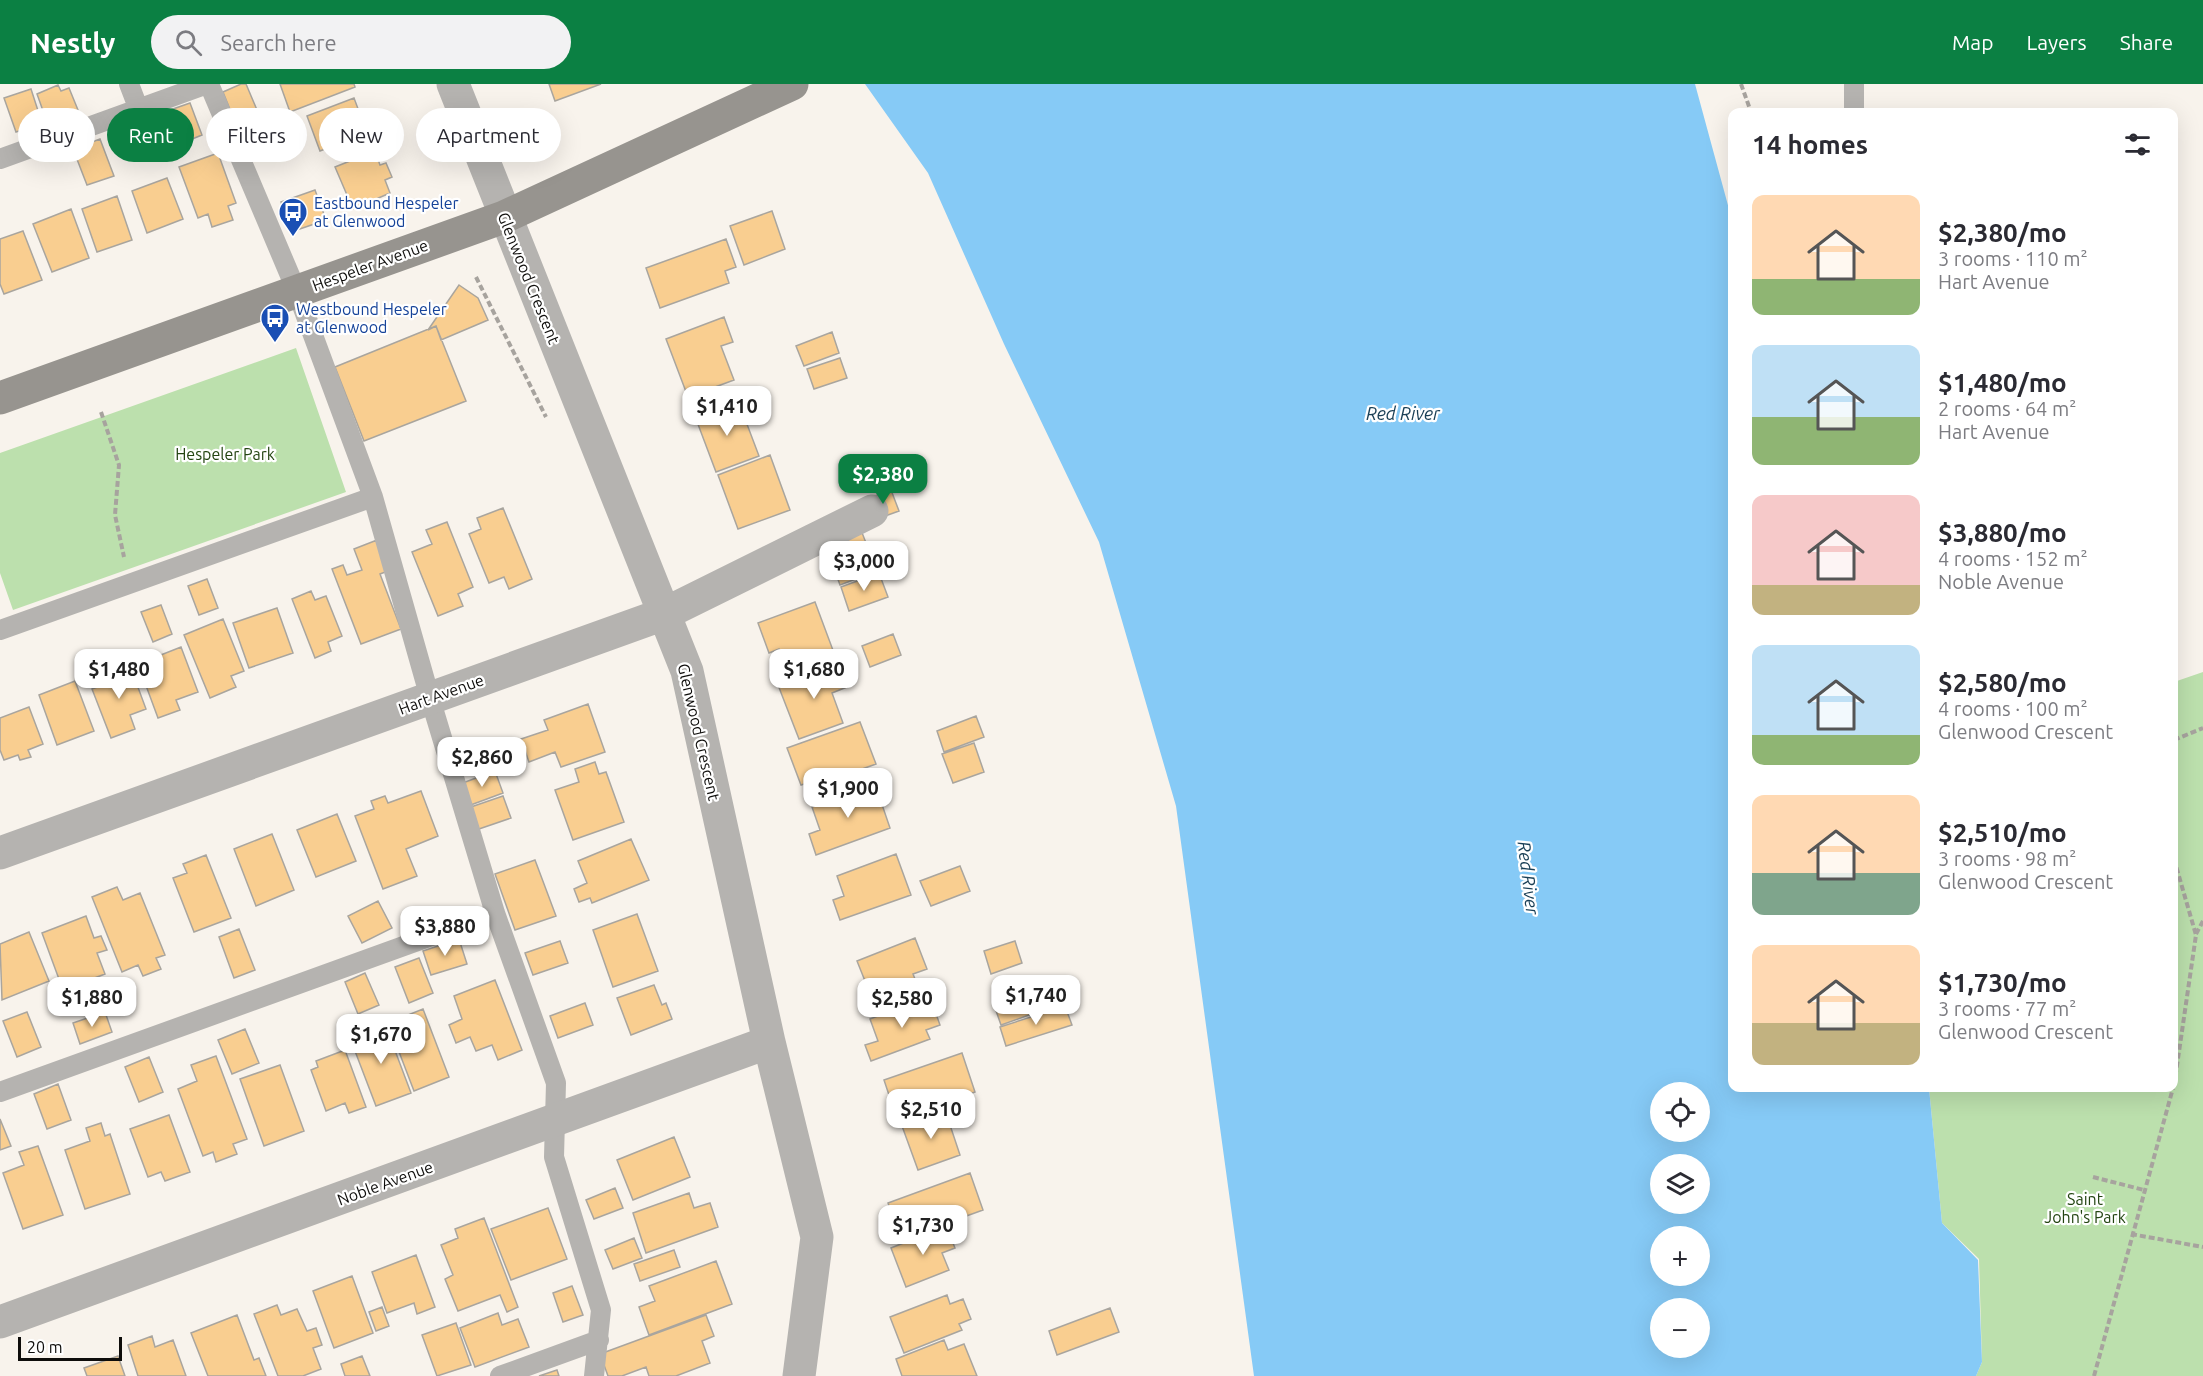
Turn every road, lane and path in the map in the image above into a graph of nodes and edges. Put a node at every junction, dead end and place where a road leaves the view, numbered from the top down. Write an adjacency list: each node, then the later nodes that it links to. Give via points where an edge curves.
1 (129, 84): 7 (lane)
2 (208, 84): 8 (lane); 15 (lane)
3 (453, 84): 13 (street, Glenwood Crescent)
4 (792, 84): 13 (main road, Hespeler Avenue)
5 (1741, 84): 9 (path)
6 (1854, 84): 10 (lane)
7 (138, 108)
8 (144, 108)
9 (1750, 108)
10 (1854, 108)
11 (107, 121): 12 (lane)
12 (0, 159)
13 (504, 217): 15 (main road, Hespeler Avenue); 22 (street, Glenwood Crescent)
14 (476, 277): 18 (path)
15 (297, 292): 16 (main road, Hespeler Avenue); 19 (lane)
16 (0, 398)
17 (101, 412): 21 (path, via 120,465 115,515)
18 (548, 421)
19 (373, 497): 21 (lane); 24 (lane)
20 (872, 511): 22 (street, Hart Avenue)
21 (133, 583): 23 (lane)
22 (664, 614): 24 (street, Hart Avenue); 32 (street, Glenwood Crescent, via 687,671)
23 (0, 630)
24 (429, 698): 27 (street, Hart Avenue); 29 (lane)
25 (2203, 728): 26 (path)
26 (2178, 738)
27 (0, 853)
28 (2178, 873): 31 (path)
29 (495, 913): 34 (lane); 36 (lane, via 556,1083)
30 (2203, 921): 31 (path)
31 (2196, 935): 33 (path)
32 (769, 1042): 36 (street, Noble Avenue); 45 (street, Glenwood Crescent, via 817,1237)
33 (2178, 1054)
34 (0, 1092)
35 (2172, 1092): 38 (path)
36 (555, 1122): 41 (street, Noble Avenue); 42 (lane, via 554,1157 601,1310)
37 (2093, 1177): 38 (path)
38 (2144, 1190): 39 (path)
39 (2131, 1234): 40 (path); 46 (path)
40 (2203, 1246)
41 (0, 1322)
42 (599, 1340): 43 (lane); 44 (lane)
43 (500, 1376)
44 (594, 1376)
45 (799, 1376)
46 (2094, 1376)

